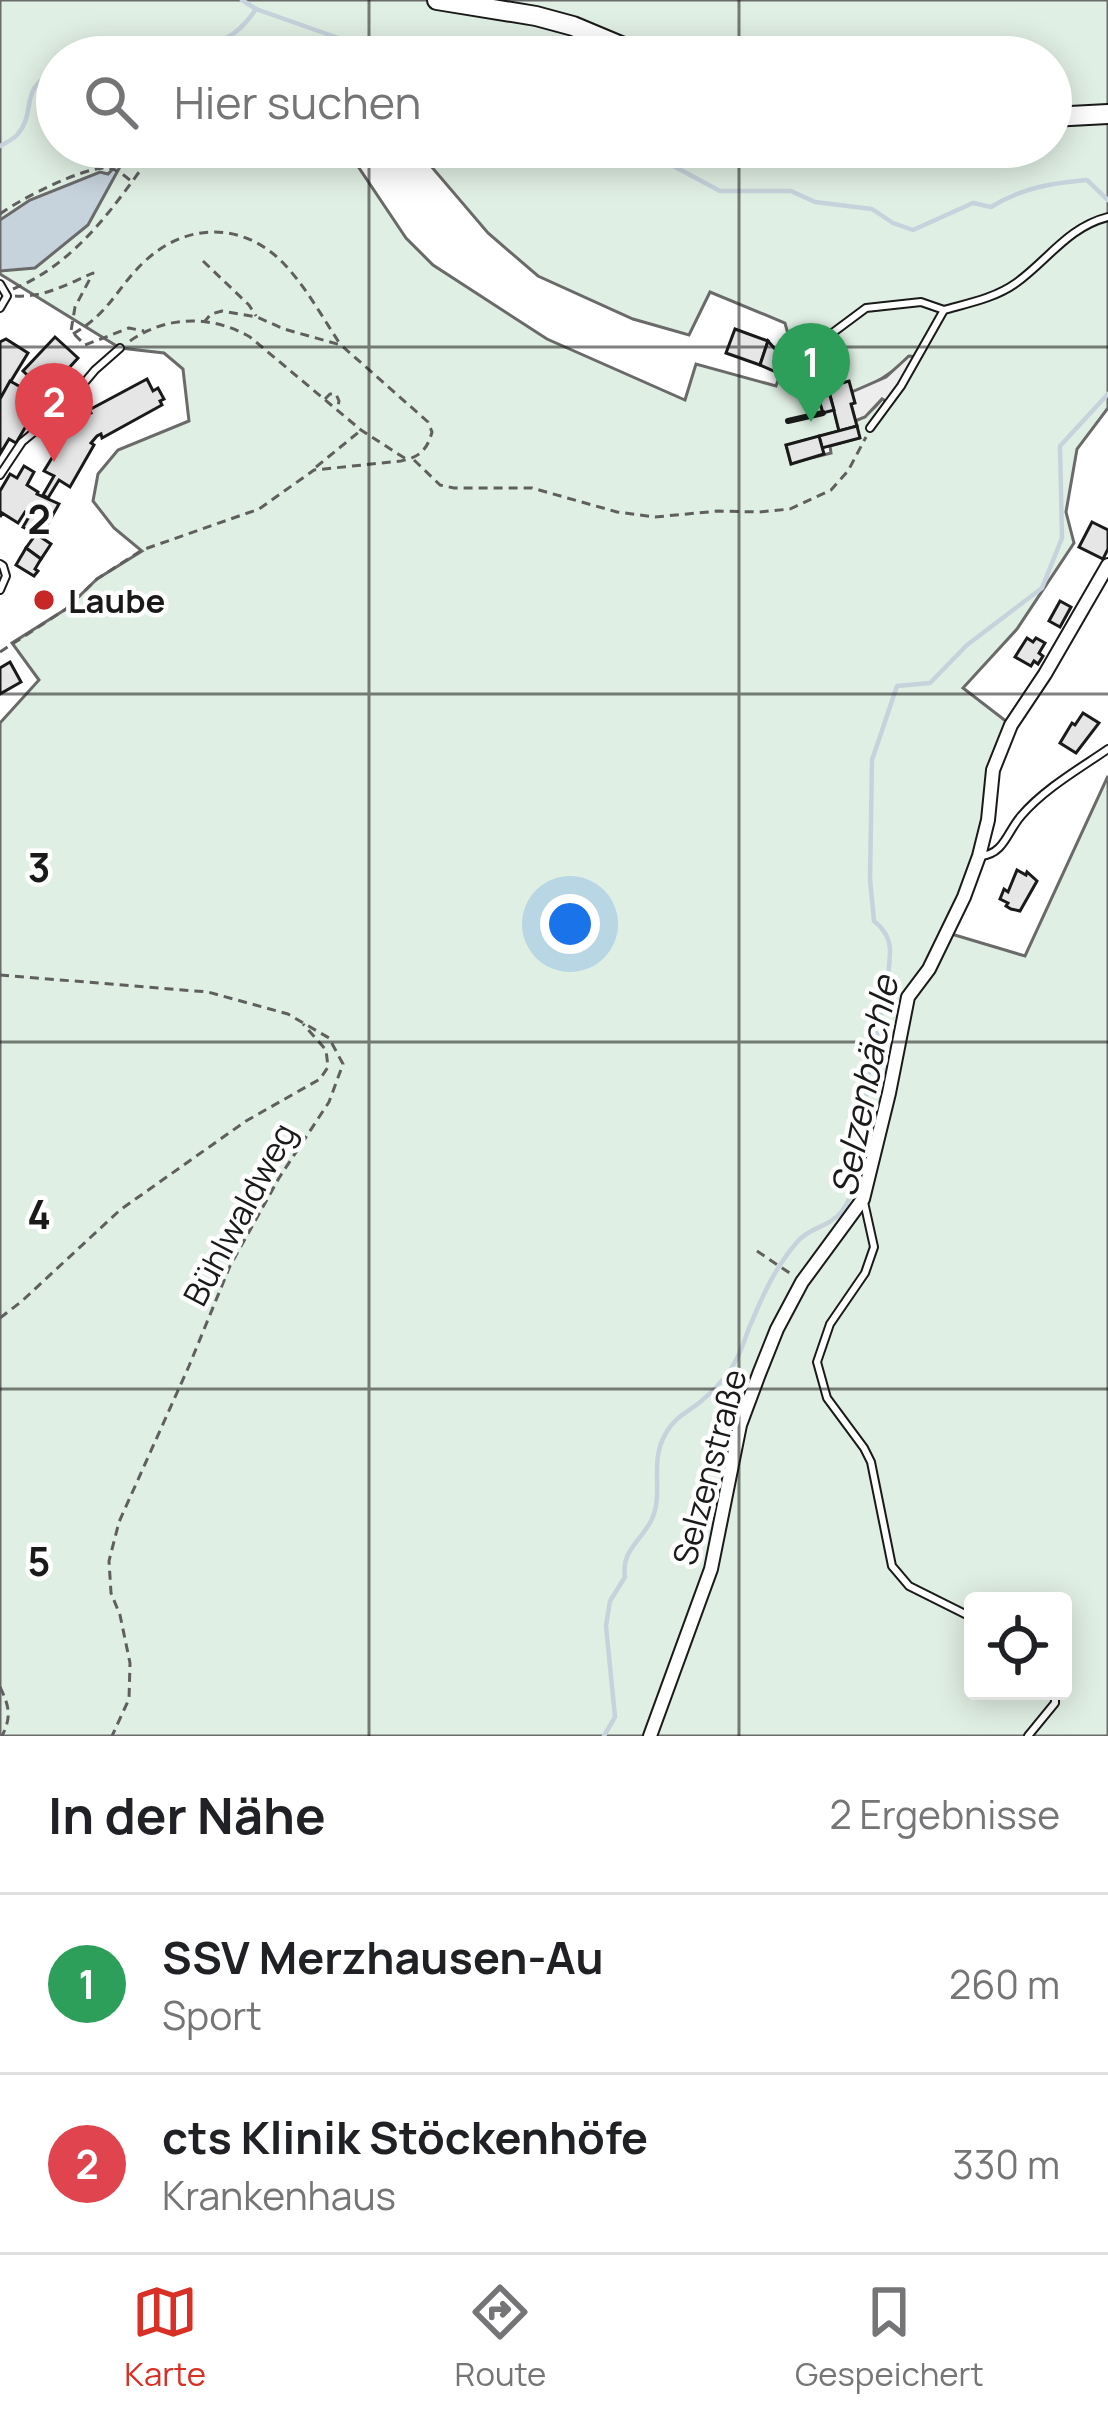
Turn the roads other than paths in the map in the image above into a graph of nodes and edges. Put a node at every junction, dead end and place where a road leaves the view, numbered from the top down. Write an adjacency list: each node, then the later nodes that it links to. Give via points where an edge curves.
1 (436, 0): 2 (main road, via 536,16)
2 (597, 36)
3 (1108, 114): 4 (main road)
4 (1072, 116)
5 (1108, 217): 8 (lane, via 1071,233 1016,283)
6 (0, 284): 7 (lane, via 7,294)
7 (0, 308)
8 (944, 310): 9 (lane, via 921,302 866,308 819,343); 11 (lane)
9 (791, 344)
10 (120, 348): 12 (lane, via 22,442)
11 (870, 428)
12 (0, 475)
13 (0, 564): 15 (lane, via 7,576)
14 (1108, 565): 17 (street, Selzenstraße, via 1011,724 993,770)
15 (0, 590)
16 (1108, 749): 17 (lane, via 1021,815 998,850)
17 (979, 856): 18 (street, Selzenstraße, via 908,997)
18 (863, 1198): 19 (lane, via 874,1246 817,1363 827,1398 871,1462 892,1566 909,1586); 21 (street, Selzenstraße, via 802,1282 759,1374 740,1425 711,1569)
19 (964, 1614)
20 (1055, 1700): 22 (lane)
21 (650, 1736)
22 (1028, 1736)

